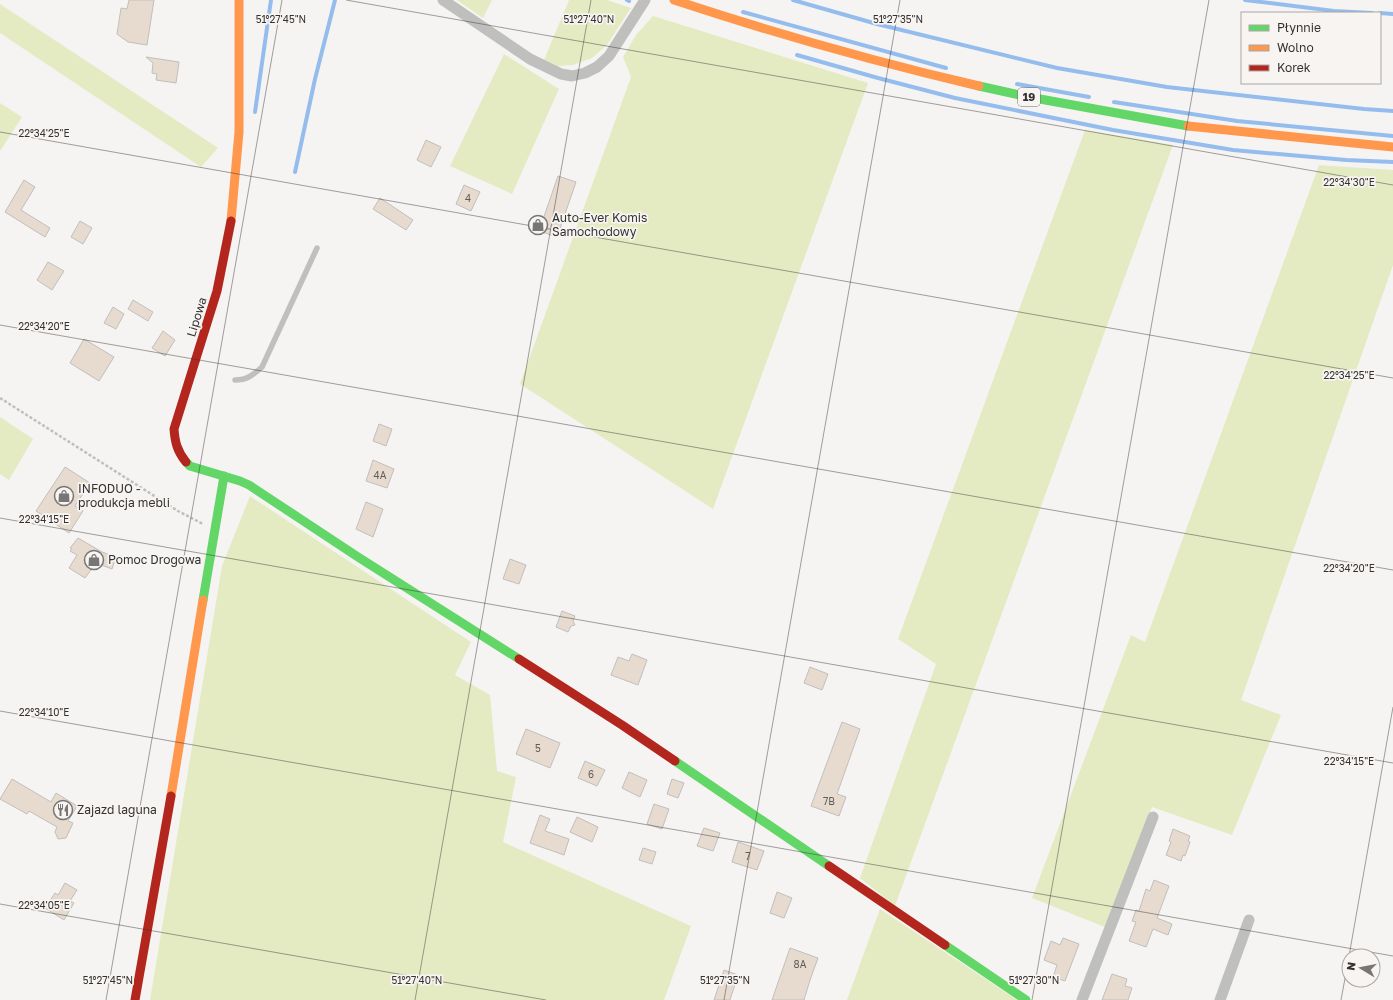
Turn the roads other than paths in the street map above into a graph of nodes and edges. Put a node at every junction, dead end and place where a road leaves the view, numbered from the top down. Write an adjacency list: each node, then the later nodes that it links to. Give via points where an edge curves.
1 (239, 0): 6 (main road)
2 (248, 0): 6 (main road)
3 (443, 0): 4 (street, via 530,59 561,74 572,76 597,67 609,56)
4 (645, 0)
5 (674, 0): 7 (main road, 19, via 747,24 906,69 1029,98 1198,128)
6 (240, 77): 10 (main road, Lipowa, via 239,132 231,223 217,291 174,430 175,443 190,466)
7 (1393, 147)
8 (317, 248): 9 (lane, via 262,367 244,380)
9 (235, 380)
10 (224, 476): 13 (main road); 14 (main road, Lipowa, via 249,485 622,725)
11 (1153, 817): 15 (street)
12 (1249, 920): 16 (street)
13 (135, 1000)
14 (1026, 1000)
15 (1082, 1000)
16 (1220, 1000)

